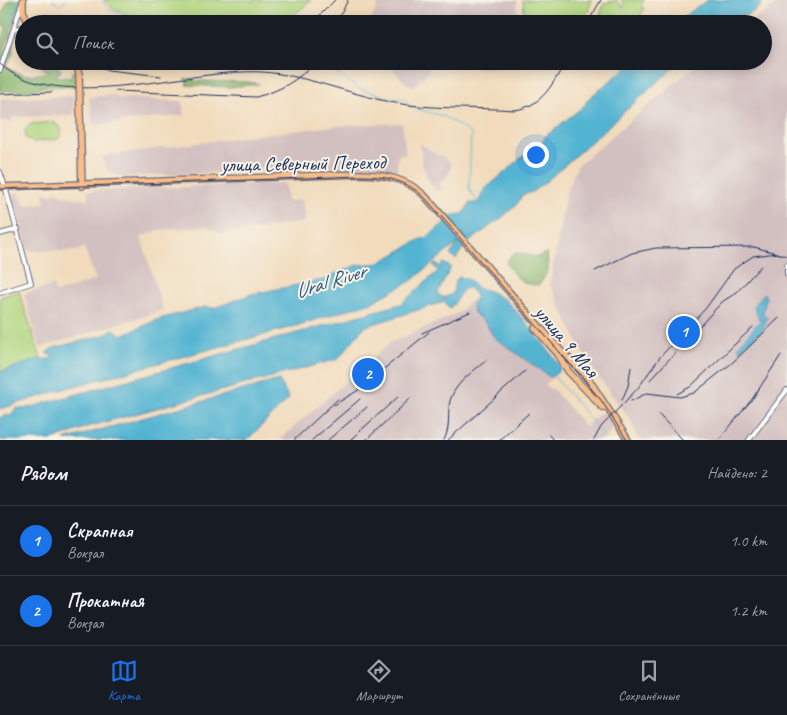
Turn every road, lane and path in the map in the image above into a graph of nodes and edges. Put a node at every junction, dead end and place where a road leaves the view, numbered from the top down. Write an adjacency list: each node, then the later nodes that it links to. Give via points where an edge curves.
1 (23, 0): 2 (street); 3 (main road)
2 (18, 15)
3 (25, 15)
4 (15, 25): 5 (street)
5 (13, 31): 6 (street)
6 (0, 70)
7 (78, 70): 9 (main road, bridge)
8 (0, 172): 10 (street)
9 (82, 186): 10 (main road, улица Северный Переход); 14 (main road, улица Северный Переход, via 381,175 414,187)
10 (3, 189): 11 (street)
11 (18, 229): 12 (street); 16 (street, via 31,283)
12 (0, 234)
13 (787, 265): 15 (street)
14 (484, 267): 18 (main road, улица 9 Мая, via 558,354 568,371 599,402); 19 (main road, улица 9 Мая, via 586,375)
15 (787, 274)
16 (0, 293)
17 (787, 390): 20 (street)
18 (624, 440)
19 (628, 440)
20 (749, 440)

